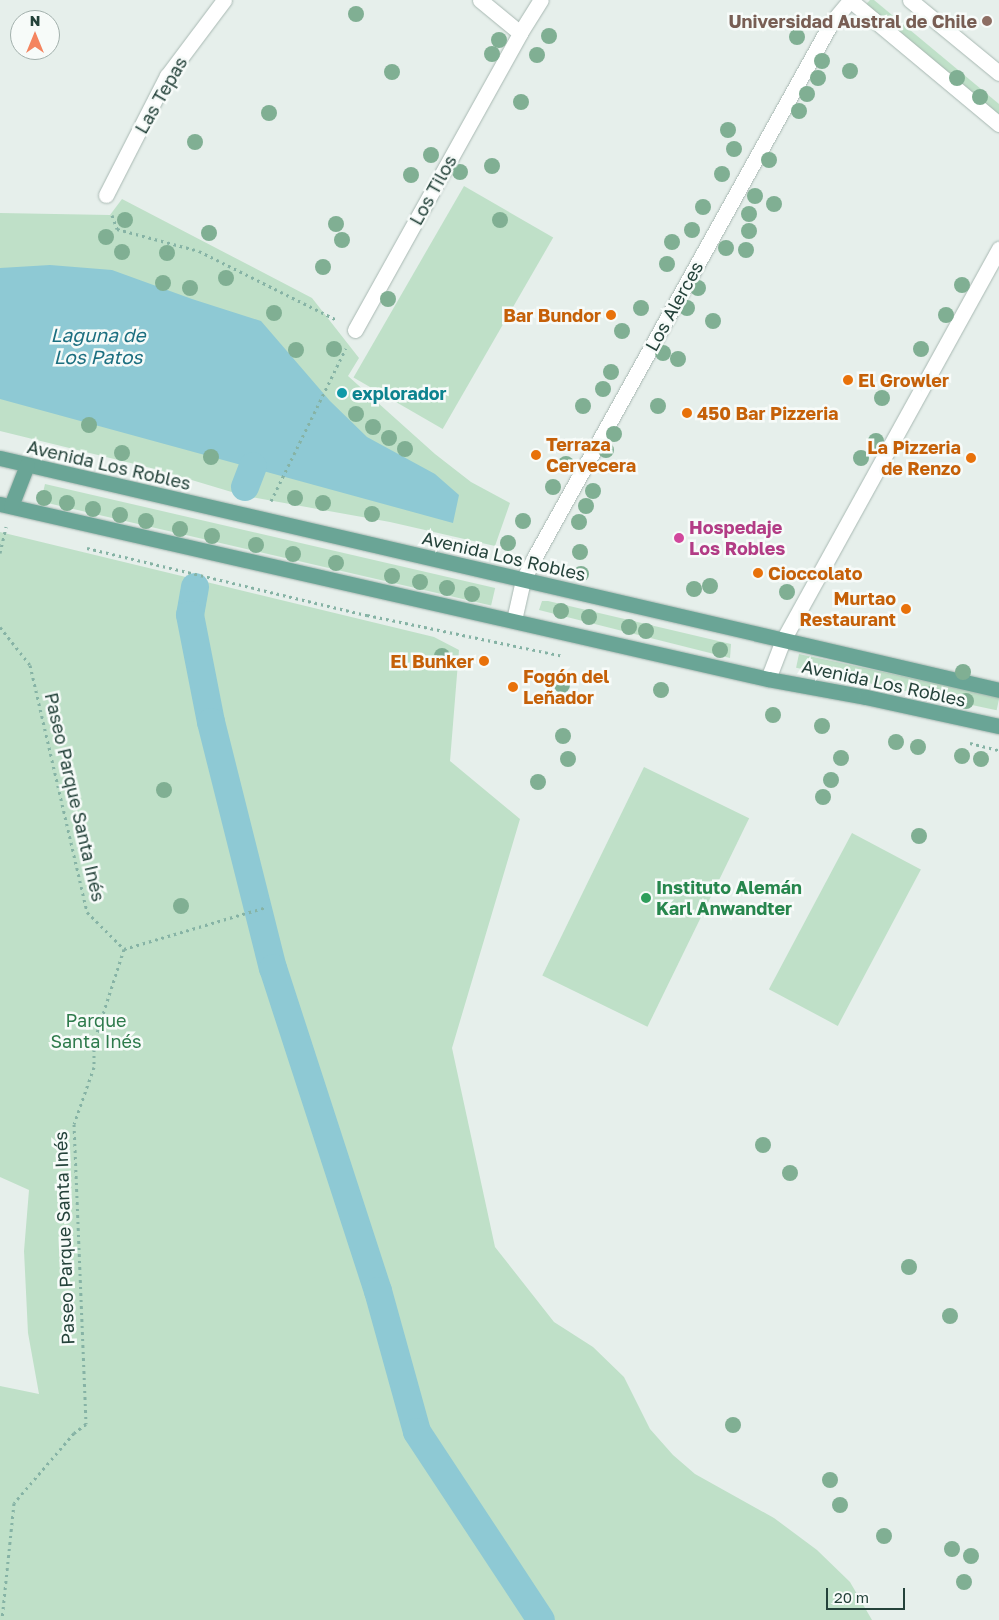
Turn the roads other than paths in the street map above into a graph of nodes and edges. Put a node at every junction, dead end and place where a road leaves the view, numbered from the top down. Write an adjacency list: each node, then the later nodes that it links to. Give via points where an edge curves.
1 (224, 0): 9 (street, Las Tepas, via 168,76)
2 (480, 0): 6 (street)
3 (541, 0): 6 (street, Los Tilos)
4 (850, 0): 8 (street); 15 (street, Los Alerces, via 831,23)
5 (910, 0): 7 (street)
6 (520, 33): 11 (street, Los Tilos)
7 (999, 73)
8 (999, 124)
9 (106, 195)
10 (999, 249): 17 (street)
11 (356, 330)
12 (0, 458): 13 (main road, Avenida Los Robles)
13 (26, 465): 14 (main road); 15 (main road, Avenida Los Robles)
14 (5, 505): 16 (main road, Avenida Los Robles)
15 (523, 580): 16 (street, Los Alerces); 17 (main road, Avenida Los Robles)
16 (514, 620): 18 (main road, Avenida Los Robles)
17 (783, 640): 18 (street); 19 (main road, Avenida Los Robles)
18 (768, 679): 20 (main road, Avenida Los Robles)
19 (999, 690)
20 (999, 726)

